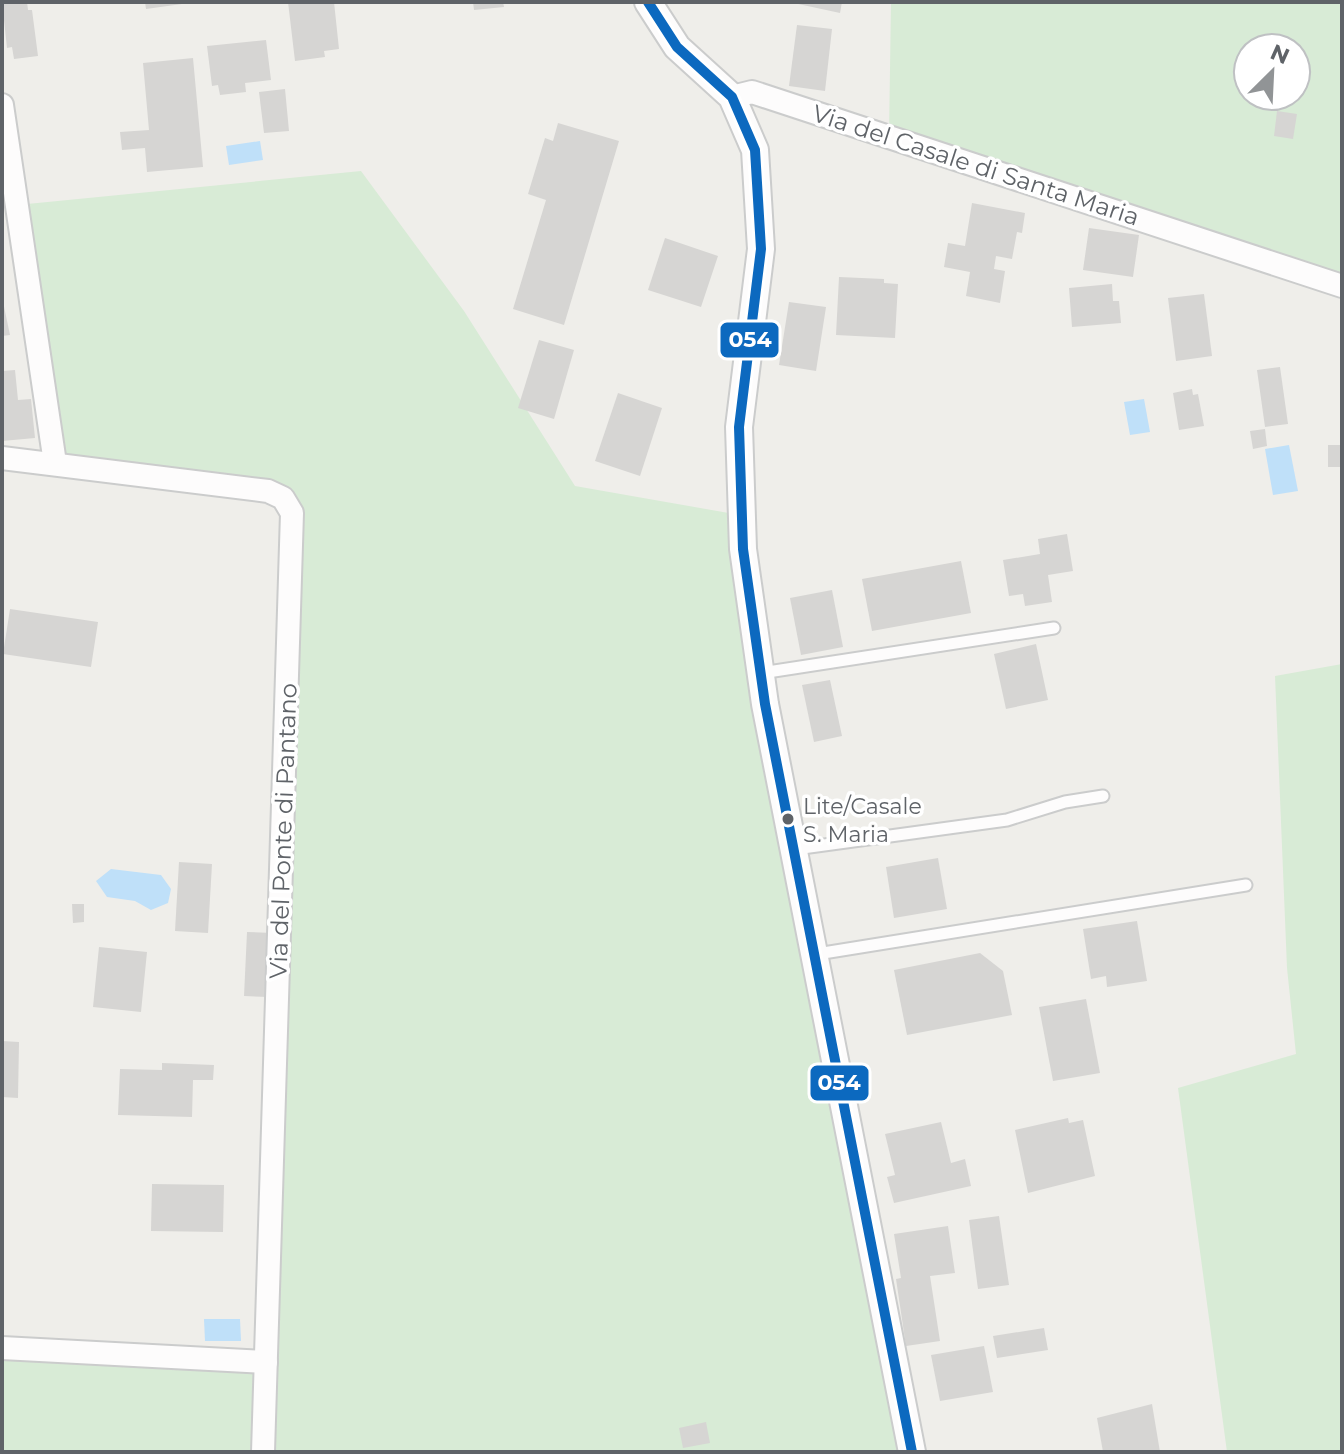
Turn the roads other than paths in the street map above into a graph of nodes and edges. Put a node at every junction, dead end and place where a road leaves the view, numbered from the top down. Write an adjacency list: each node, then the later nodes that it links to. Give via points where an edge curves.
1 (648, 2): 2 (street, via 677,47)
2 (732, 97): 4 (street, Via del Casale di Santa Maria, via 752,92); 8 (street, via 755,150 760,200 759,279 738,455 741,532)
3 (2, 105): 6 (street)
4 (1342, 286)
5 (2, 458): 6 (street, Via del Ponte di Pantano)
6 (55, 463): 14 (street, Via del Ponte di Pantano, via 268,491 283,498 292,513)
7 (1054, 628): 8 (lane)
8 (760, 673): 10 (street)
9 (1103, 796): 10 (lane, via 996,822)
10 (795, 849): 12 (street)
11 (1246, 885): 12 (lane)
12 (817, 954): 16 (street)
13 (2, 1348): 14 (street)
14 (266, 1362): 15 (street, Via del Ponte di Pantano)
15 (263, 1452)
16 (912, 1452)

